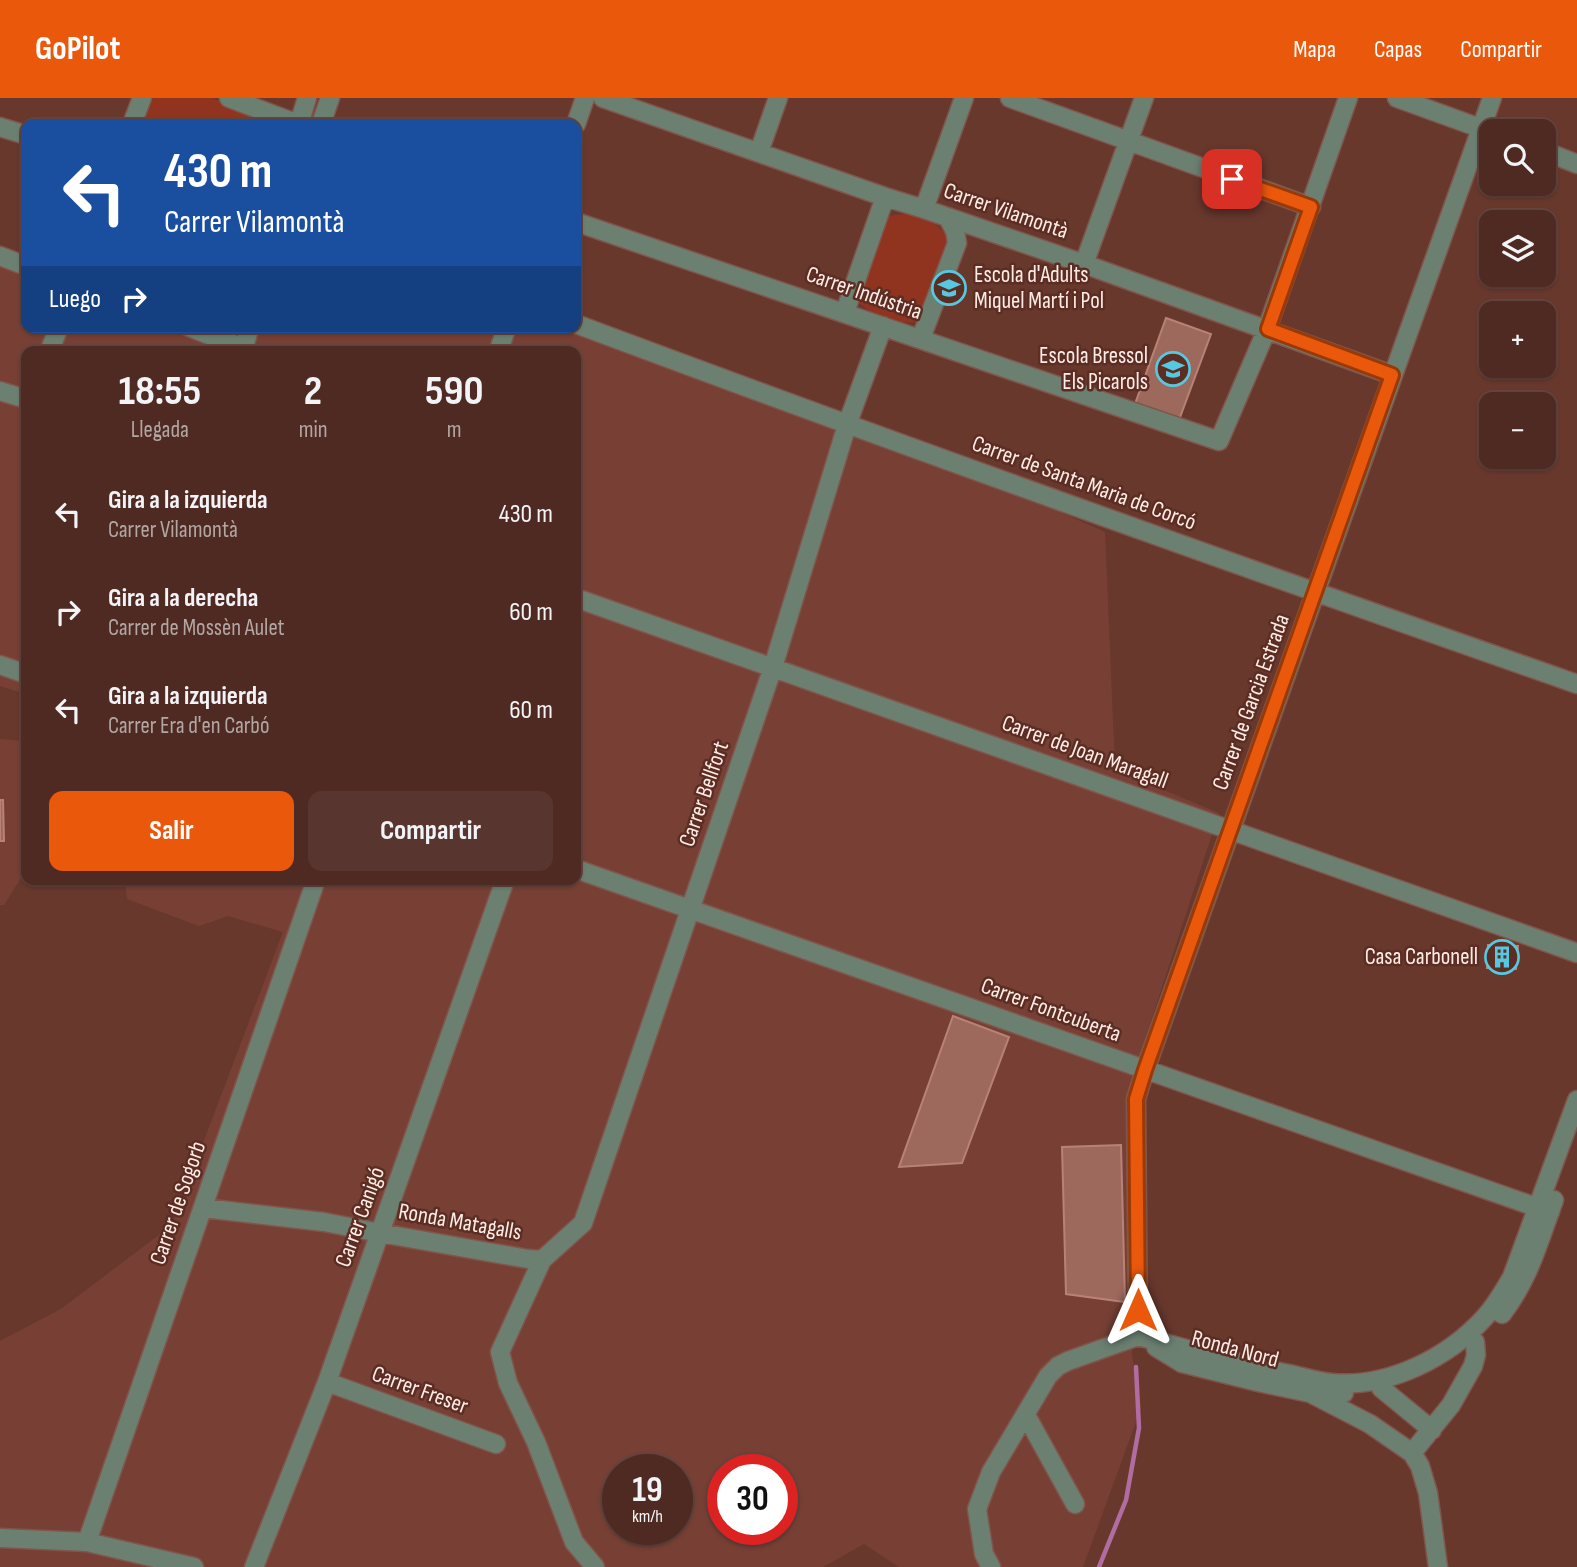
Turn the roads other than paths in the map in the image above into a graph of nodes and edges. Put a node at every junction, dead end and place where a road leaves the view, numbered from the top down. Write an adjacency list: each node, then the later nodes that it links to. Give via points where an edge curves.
1 (142, 98): 14 (street)
2 (229, 98): 15 (street)
3 (307, 98): 16 (street)
4 (330, 98): 17 (street)
5 (585, 98): 18 (street)
6 (603, 98): 25 (street, Carrer Vilamontà)
7 (778, 98): 25 (street)
8 (964, 98): 30 (street)
9 (1010, 98): 23 (street)
10 (1144, 98): 23 (street)
11 (1348, 98): 29 (street)
12 (1397, 98): 21 (street)
13 (1492, 98): 19 (street, Carrer de Garcia Estrada)
14 (134, 119)
15 (285, 119)
16 (300, 119)
17 (323, 119)
18 (578, 119)
19 (1488, 119)
20 (0, 127): 22 (street)
21 (1479, 127)
22 (21, 133)
23 (1128, 142): 29 (street); 35 (street)
24 (1479, 148): 41 (street, Carrer de Garcia Estrada)
25 (759, 152): 28 (street, Carrer Vilamontà)
26 (1556, 155): 27 (street)
27 (1577, 163)
28 (885, 197): 30 (street, Carrer Vilamontà); 36 (street)
29 (1311, 207): 39 (street)
30 (924, 209): 31 (street, Carrer Vilamontà)
31 (948, 218): 35 (street, Carrer Vilamontà); 40 (street, via 957,243)
32 (581, 224): 36 (street, Carrer Indústria)
33 (0, 256): 34 (street)
34 (21, 264)
35 (1084, 264): 39 (street, Carrer Vilamontà)
36 (845, 312): 38 (street, Carrer Indústria)
37 (581, 326): 44 (street, Carrer de Santa Maria de Corcó)
38 (883, 326): 40 (street, Carrer Indústria); 44 (street, Carrer Bellfort)
39 (1268, 329): 40 (street, Carrer Indústria, via 1219,441); 41 (street, Carrer Vilamontà)
40 (921, 338)
41 (1392, 375): 45 (street, Carrer de Garcia Estrada)
42 (0, 391): 43 (street)
43 (21, 397)
44 (848, 425): 45 (street, Carrer de Santa Maria de Corcó); 48 (street, Carrer Bellfort)
45 (1315, 593): 50 (street, Carrer de Santa Maria de Corcó); 51 (street, Carrer de Garcia Estrada)
46 (581, 600): 48 (street, Carrer de Joan Maragall)
47 (0, 665): 49 (street)
48 (773, 667): 51 (street, Carrer de Joan Maragall); 55 (street, Carrer Bellfort)
49 (21, 672)
50 (1577, 684)
51 (1231, 831): 56 (street, Carrer de Joan Maragall); 57 (street, Carrer de Garcia Estrada)
52 (581, 871): 55 (street, Carrer Fontcuberta)
53 (314, 885): 60 (street, Carrer de Sogorb)
54 (503, 885): 62 (street, Carrer Canigó)
55 (690, 909): 57 (street, Carrer Fontcuberta); 63 (street, Carrer Bellfort, via 583,1223)
56 (1577, 953)
57 (1145, 1070): 61 (street, Carrer Fontcuberta); 64 (street, Carrer de Garcia Estrada, via 1136,1099)
58 (1577, 1100): 61 (street, Ronda Nord)
59 (1577, 1134): 61 (street, Ronda Nord)
60 (203, 1208): 62 (street, Ronda Matagalls); 75 (street, Carrer de Sogorb)
61 (1544, 1210): 64 (street, Ronda Nord, via 1512,1277 1484,1318 1447,1349 1401,1373 1331,1383); 65 (street, Ronda Nord, via 1530,1268 1499,1318)
62 (380, 1233): 63 (street, Ronda Matagalls); 66 (street, Carrer Canigó)
63 (542, 1260): 78 (street, via 500,1352 508,1383 574,1542)
64 (1138, 1336): 68 (street, Ronda Nord, via 1182,1363); 69 (street, via 1058,1366)
65 (1475, 1342): 67 (street, Ronda Nord, via 1425,1374); 70 (street, via 1473,1366)
66 (327, 1382): 71 (street, Carrer Freser); 77 (street, Carrer Canigó)
67 (1381, 1388): 68 (street, Ronda Nord); 70 (street)
68 (1310, 1393): 72 (street, via 1370,1424)
69 (1026, 1415): 73 (street); 79 (street, via 991,1472 977,1509 984,1554)
70 (1432, 1430): 72 (street)
71 (496, 1444)
72 (1412, 1453): 80 (street, via 1428,1493)
73 (1075, 1504)
74 (0, 1538): 75 (street)
75 (88, 1542): 76 (street)
76 (194, 1567)
77 (254, 1567)
78 (595, 1567)
79 (991, 1567)
80 (1438, 1567)

